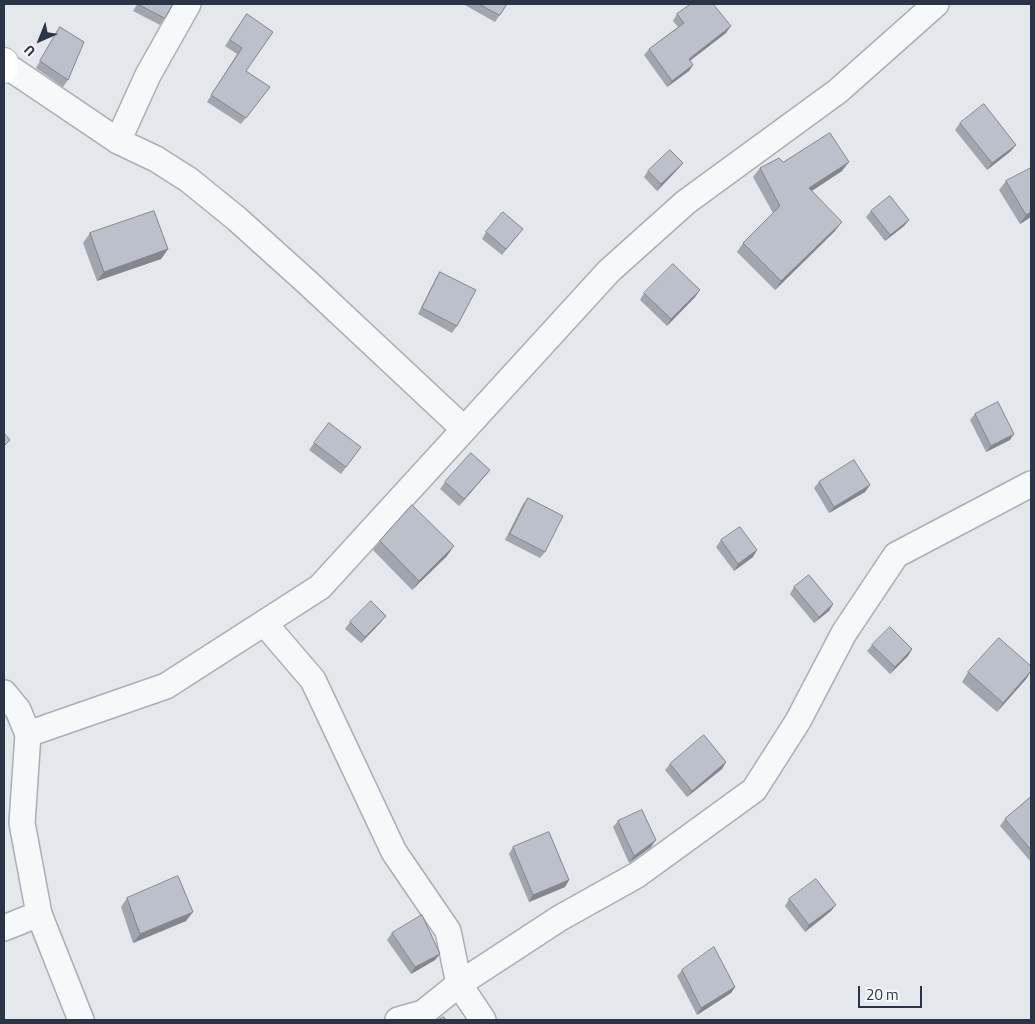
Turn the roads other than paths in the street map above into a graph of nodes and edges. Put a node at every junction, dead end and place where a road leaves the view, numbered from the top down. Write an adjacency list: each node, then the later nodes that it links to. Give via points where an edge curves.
1 (188, 4): 5 (street, via 148,75)
2 (936, 4): 6 (street, via 838,92 686,202 609,271)
3 (4, 64): 4 (street); 5 (street)
4 (4, 69)
5 (118, 141): 6 (street, via 156,159 189,180 236,219)
6 (464, 429): 8 (street, via 320,587)
7 (1031, 484): 13 (street, via 896,555 844,632 798,721 754,790 637,875 560,918)
8 (265, 624): 10 (street, via 166,686); 13 (street, via 313,680 394,852 448,931)
9 (4, 693): 10 (street, via 18,710)
10 (28, 734): 11 (street, via 22,823)
11 (39, 914): 12 (street); 14 (street)
12 (4, 928)
13 (459, 984): 15 (street, via 423,1013); 16 (street)
14 (81, 1020)
15 (398, 1020)
16 (483, 1020)

